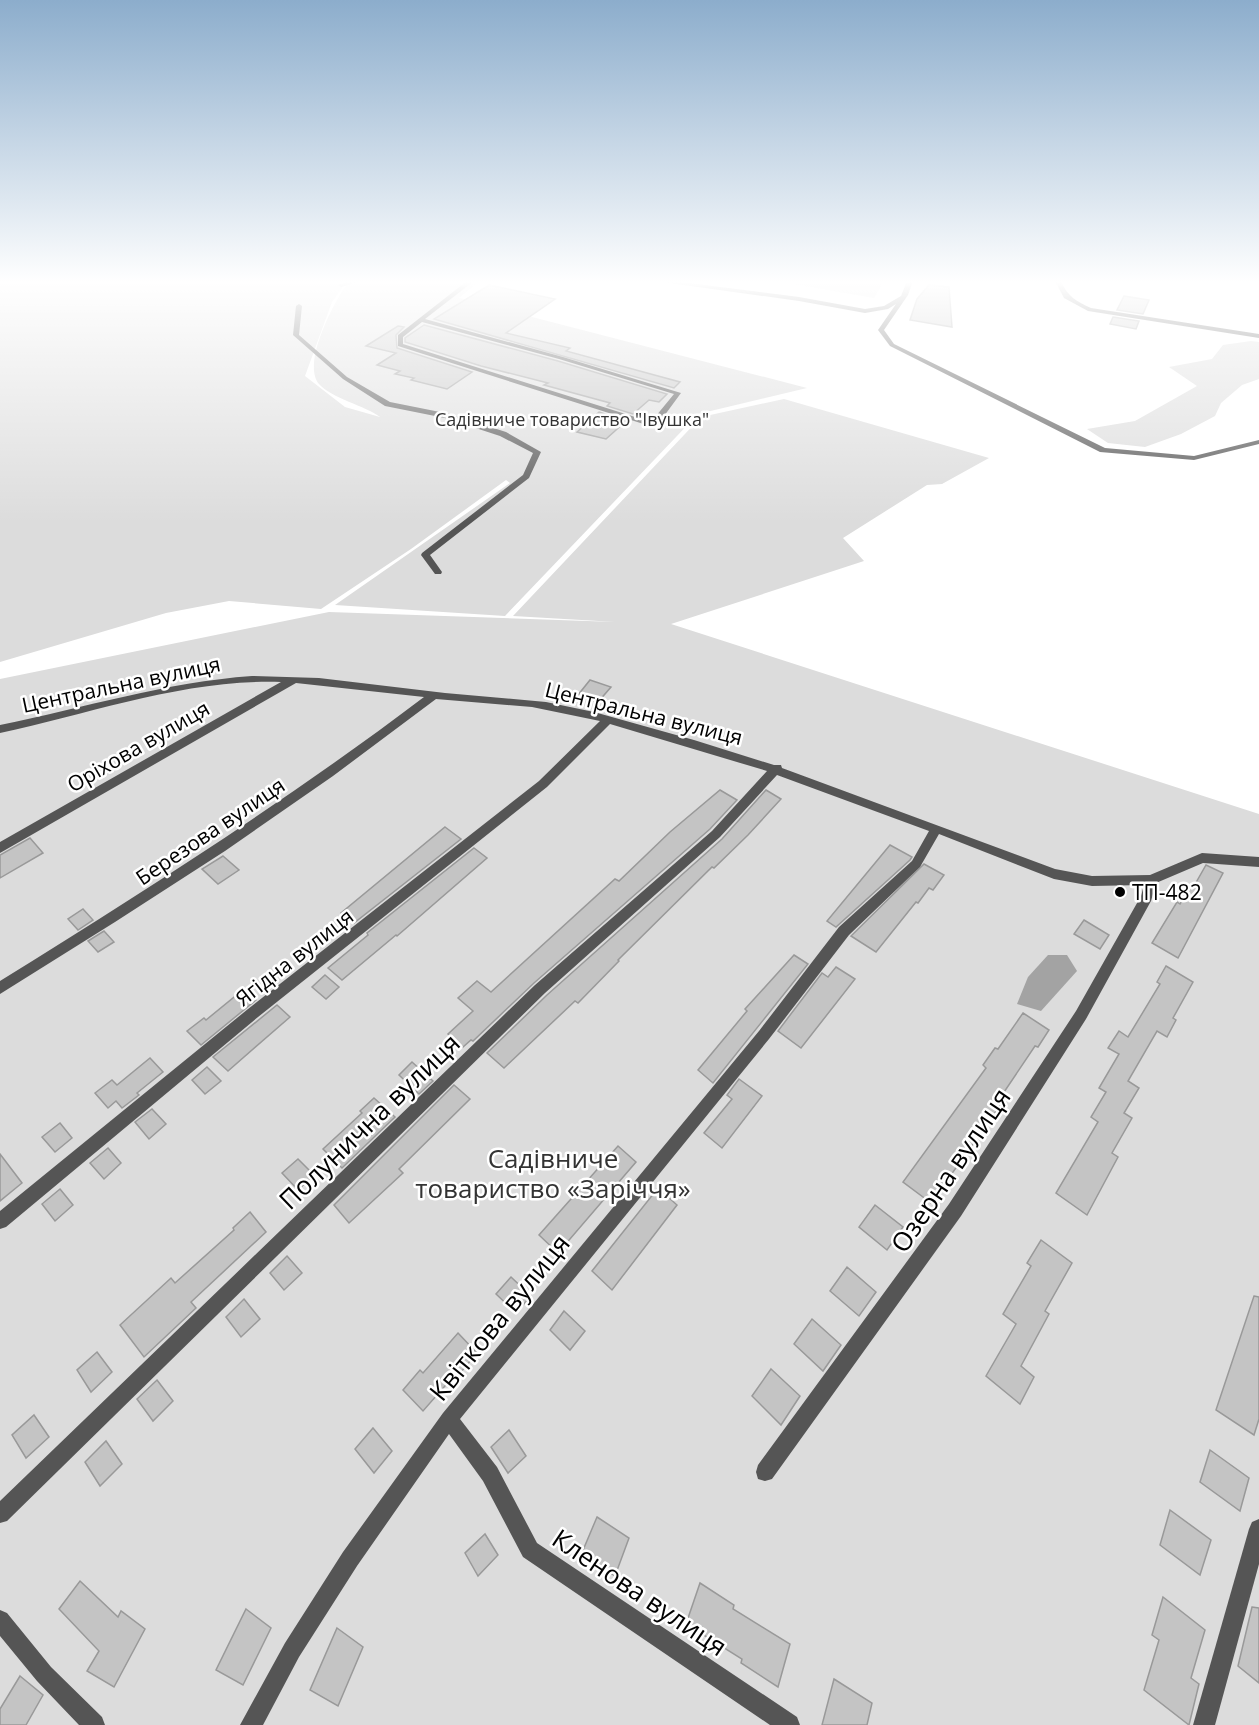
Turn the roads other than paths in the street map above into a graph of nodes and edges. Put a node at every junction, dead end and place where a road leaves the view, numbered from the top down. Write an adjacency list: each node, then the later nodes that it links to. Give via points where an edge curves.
1 (326, 362): 6 (street, via 388,404 447,416 503,434 537,453 526,477 425,555)
2 (452, 362): 3 (street, via 653,425 678,393)
3 (573, 362)
4 (925, 362): 5 (street, via 1102,450 1194,458)
5 (1259, 442)
6 (438, 572)
7 (296, 679): 8 (street, Центральна вулиця); 10 (street, Центральна вулиця, via 195,684); 13 (street, Оріхова вулиця)
8 (434, 695): 9 (street, Центральна вулиця, via 544,705); 16 (street, Березова вулиця, via 378,739 178,877)
9 (608, 720): 11 (street, Центральна вулиця); 17 (street, Ягідна вулиця, via 543,784 253,1013)
10 (0, 729)
11 (777, 768): 12 (street, Центральна вулиця); 20 (street, Полунична вулиця, via 716,834 540,989)
12 (936, 829): 15 (street, Центральна вулиця, via 1054,874 1092,881); 18 (street, Квіткова вулиця, via 916,864 844,931 764,1035)
13 (0, 848)
14 (1259, 862): 15 (street, Центральна вулиця, via 1202,858)
15 (1151, 880): 19 (street, Озерна вулиця, via 1147,897 1081,1015 955,1210)
16 (0, 988)
17 (0, 1221)
18 (449, 1419): 24 (street, Квіткова вулиця, via 350,1558); 25 (street, Кленова вулиця, via 490,1474 530,1550)
19 (765, 1472)
20 (0, 1514)
21 (1259, 1529): 26 (street)
22 (0, 1620): 23 (street, via 44,1674)
23 (94, 1725)
24 (251, 1725)
25 (789, 1725)
26 (1204, 1725)

